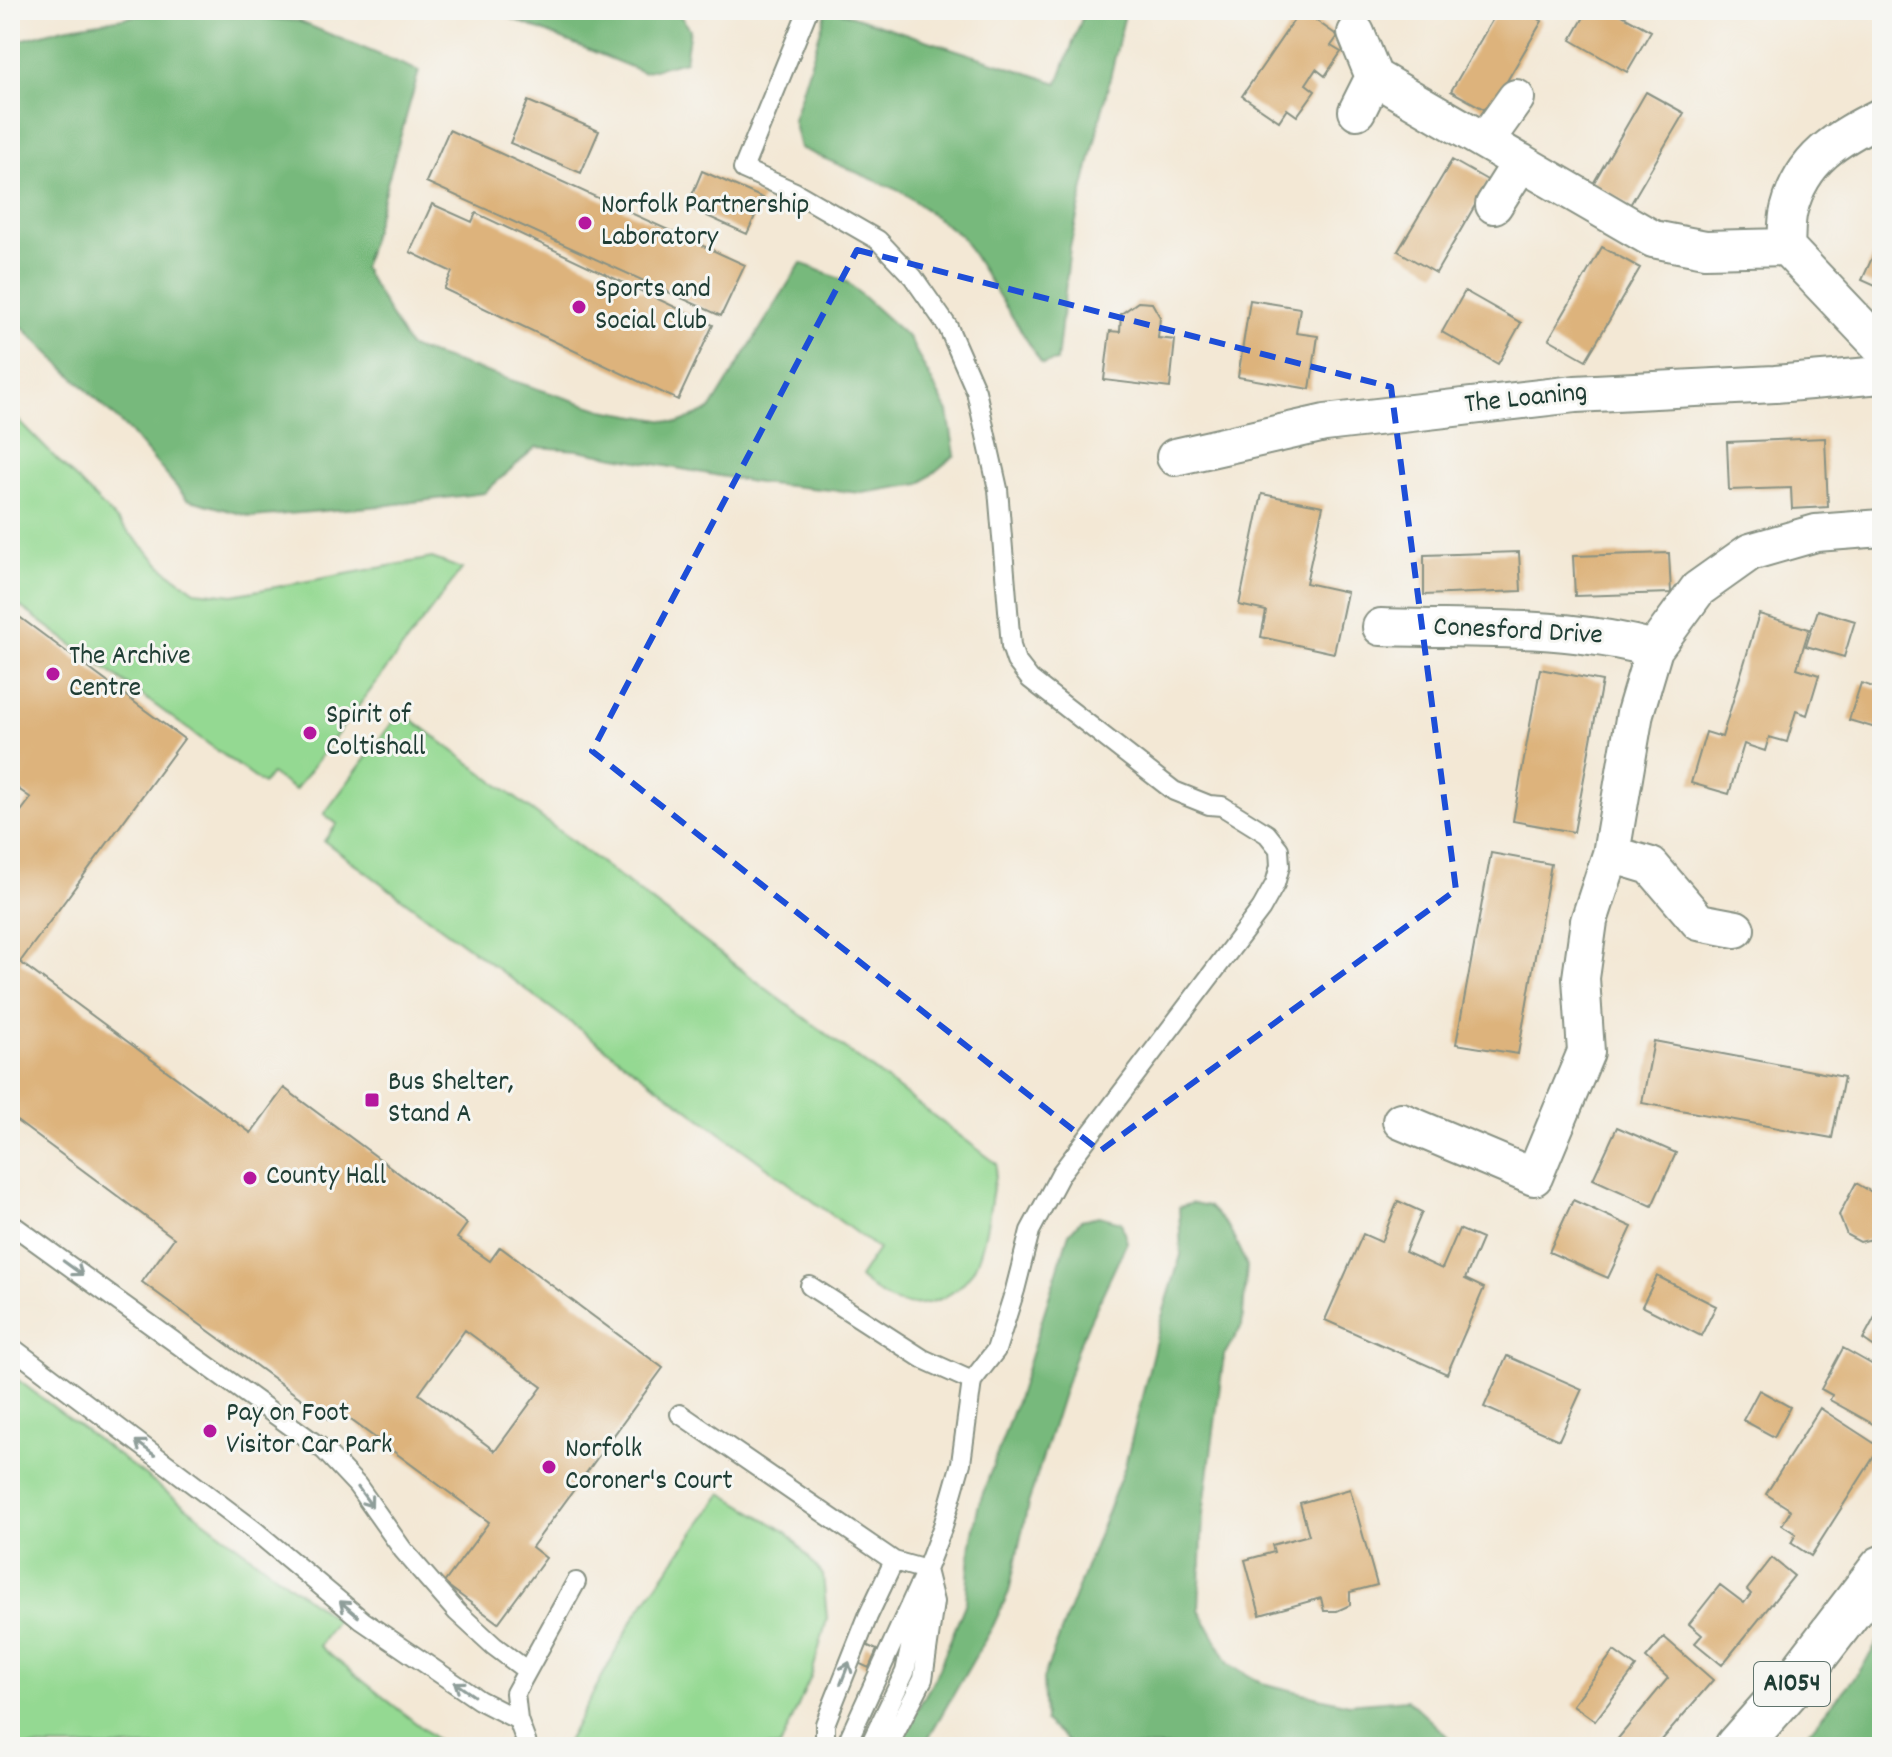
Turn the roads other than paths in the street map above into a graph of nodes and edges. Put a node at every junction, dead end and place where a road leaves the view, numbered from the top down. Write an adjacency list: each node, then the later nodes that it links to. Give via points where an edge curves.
1 (808, 10): 23 (lane, via 743,169 784,186 878,240 913,277 948,327 976,391 998,489 1016,661 1030,679 1174,791 1222,806 1267,834 1279,849 1275,884 1261,909 1061,1173 1030,1231 996,1350)
2 (1356, 33): 3 (street)
3 (1374, 77): 5 (street); 7 (street)
4 (1516, 98): 7 (street)
5 (1357, 111)
6 (1882, 116): 10 (street, via 1842,136 1808,166 1789,210)
7 (1486, 140): 8 (street)
8 (1521, 162): 9 (street); 10 (street, via 1653,239 1705,249)
9 (1494, 205)
10 (1786, 247): 11 (street)
11 (1882, 348)
12 (1882, 375): 13 (street, The Loaning, via 1575,394 1325,423)
13 (1175, 457)
14 (1882, 528): 16 (street, via 1816,533 1750,552 1698,589)
15 (1381, 627): 16 (street, Conesford Drive, via 1577,633)
16 (1654, 649): 17 (street, via 1635,713)
17 (1611, 854): 18 (street, via 1651,866 1699,922); 19 (street, via 1589,921 1581,978 1586,1052 1534,1177)
18 (1736, 929)
19 (1401, 1121)
20 (10, 1223): 29 (lane, one-way to 29, via 324,1450 457,1612)
21 (810, 1286): 23 (lane, via 923,1359)
22 (10, 1346): 30 (lane, one-way to 22, via 479,1700 363,1621 254,1530)
23 (972, 1381): 27 (lane, via 961,1463)
24 (680, 1414): 25 (lane)
25 (894, 1561): 27 (lane); 32 (lane, one-way to 25, via 825,1724)
26 (1882, 1568): 36 (main road, A1054)
27 (926, 1570): 33 (lane); 34 (lane, via 905,1672); 35 (lane, via 934,1602 923,1679)
28 (576, 1582): 29 (lane)
29 (526, 1670): 30 (lane, via 515,1693)
30 (518, 1720): 31 (lane)
31 (528, 1747)
32 (825, 1747)
33 (845, 1747)
34 (869, 1747)
35 (888, 1747)
36 (1737, 1747)

